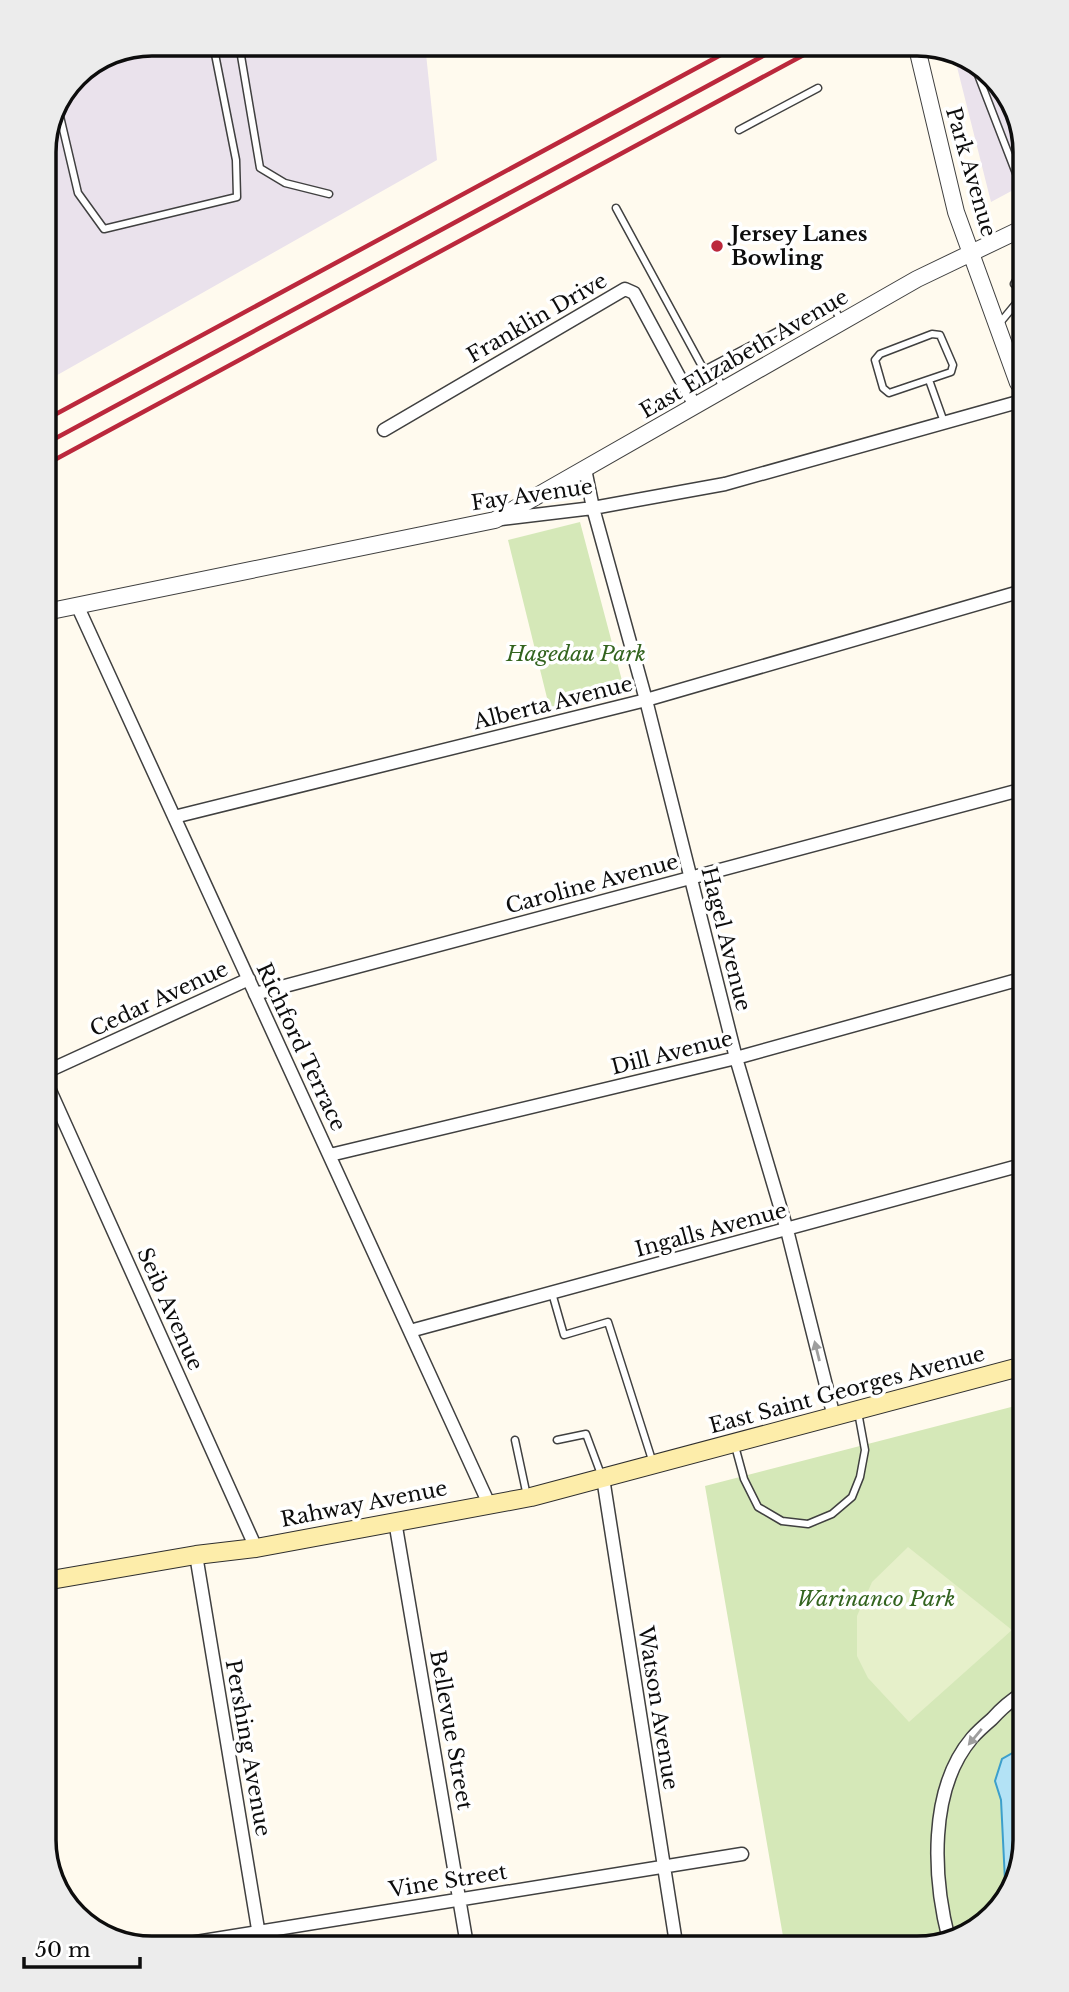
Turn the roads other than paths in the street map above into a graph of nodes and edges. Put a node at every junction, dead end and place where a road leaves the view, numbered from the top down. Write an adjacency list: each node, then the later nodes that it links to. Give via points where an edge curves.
1 (215, 56): 6 (lane, via 236,160 237,197 104,229 78,193)
2 (241, 56): 9 (lane, via 260,168 285,183)
3 (919, 56): 12 (street, Park Avenue, via 956,212)
4 (980, 79): 8 (lane)
5 (818, 88): 7 (lane)
6 (61, 122)
7 (739, 130)
8 (1013, 166)
9 (329, 194)
10 (616, 208): 18 (lane)
11 (1013, 233): 12 (street, East Elizabeth Avenue)
12 (973, 254): 14 (street, East Elizabeth Avenue); 15 (street, Park Avenue)
13 (1013, 307): 15 (lane)
14 (842, 322): 16 (lane, via 831,303); 20 (street, East Elizabeth Avenue)
15 (997, 326): 17 (street, Park Avenue)
16 (712, 366): 18 (lane); 20 (lane)
17 (1013, 369)
18 (704, 370): 21 (lane)
19 (929, 380): 19 (lane, via 951,372 953,365 940,335 932,334 875,360 883,388 889,393); 24 (lane)
20 (724, 390): 23 (street, East Elizabeth Avenue)
21 (687, 391): 23 (street, Franklin Drive); 25 (street, Franklin Drive, via 634,293 625,289)
22 (1013, 403): 24 (street, Fay Avenue)
23 (695, 406): 26 (street, East Elizabeth Avenue)
24 (944, 422): 27 (street, Fay Avenue, via 725,484)
25 (384, 430)
26 (585, 468): 27 (street, Hagel Avenue); 28 (street, East Elizabeth Avenue)
27 (593, 508): 28 (street, Fay Avenue); 32 (street, Hagel Avenue)
28 (495, 520): 30 (street, Fay Avenue)
29 (1013, 594): 32 (street, Alberta Avenue)
30 (77, 605): 31 (street, Fay Avenue); 34 (street, Richford Terrace)
31 (56, 610)
32 (646, 700): 34 (street, Alberta Avenue); 35 (street, Hagel Avenue)
33 (1013, 792): 35 (street, Caroline Avenue)
34 (174, 817): 36 (street, Richford Terrace)
35 (691, 877): 38 (street, Caroline Avenue); 39 (street, Hagel Avenue)
36 (248, 979): 38 (street, Richford Terrace); 40 (street, Cedar Avenue)
37 (1013, 981): 39 (street, Dill Avenue)
38 (255, 994): 42 (street, Richford Terrace)
39 (736, 1058): 42 (street, Dill Avenue); 44 (street, Hagel Avenue)
40 (56, 1068)
41 (56, 1104): 59 (street, Seib Avenue)
42 (330, 1155): 46 (street, Richford Terrace)
43 (1013, 1167): 44 (street, Ingalls Avenue)
44 (787, 1230): 45 (street, Ingalls Avenue); 49 (street, Hagel Avenue, one-way to 44)
45 (552, 1293): 46 (street, Ingalls Avenue); 54 (lane, via 564,1335 608,1322)
46 (410, 1331): 57 (street, Richford Terrace)
47 (1013, 1370): 48 (main road, East Saint Georges Avenue)
48 (857, 1410): 49 (main road, East Saint Georges Avenue); 52 (lane, via 865,1450 852,1497 831,1514 808,1524 782,1521 758,1507)
49 (834, 1417): 52 (main road, East Saint Georges Avenue)
50 (515, 1440): 56 (lane)
51 (557, 1440): 55 (lane, via 586,1434)
52 (734, 1443): 53 (main road, East Saint Georges Avenue)
53 (683, 1458): 54 (main road, Rahway Avenue)
54 (653, 1465): 55 (main road, Rahway Avenue)
55 (603, 1478): 56 (main road, Rahway Avenue); 64 (street, Watson Avenue)
56 (528, 1498): 57 (main road, Rahway Avenue)
57 (489, 1504): 58 (main road, Rahway Avenue)
58 (395, 1521): 59 (main road, Rahway Avenue); 65 (street, Bellevue Street)
59 (256, 1548): 60 (main road, Rahway Avenue)
60 (196, 1555): 61 (main road, Rahway Avenue); 66 (street, Pershing Avenue)
61 (56, 1579)
62 (1013, 1698): 67 (street, one-way to 67, via 971,1740 951,1776 938,1825 937,1874)
63 (742, 1854): 64 (street, Vine Street)
64 (663, 1866): 65 (street, Vine Street); 71 (street, Watson Avenue)
65 (460, 1899): 66 (street, Vine Street); 70 (street, Bellevue Street)
66 (259, 1931): 68 (street, Vine Street); 69 (street, Pershing Avenue)
67 (947, 1931)
68 (230, 1936)
69 (260, 1936)
70 (466, 1936)
71 (675, 1936)

